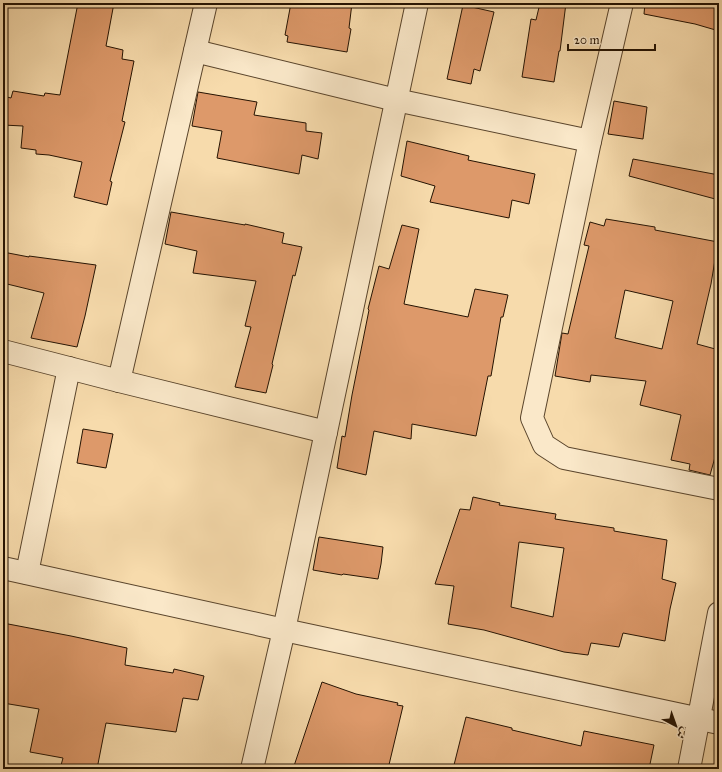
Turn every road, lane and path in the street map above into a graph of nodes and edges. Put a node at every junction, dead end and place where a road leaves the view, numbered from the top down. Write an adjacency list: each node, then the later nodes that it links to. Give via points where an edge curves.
1 (206, 3): 4 (street)
2 (417, 3): 5 (street)
3 (622, 3): 6 (street)
4 (195, 51): 5 (street); 9 (street)
5 (396, 100): 6 (street); 10 (street)
6 (590, 140): 11 (street, via 532,418 544,445 564,458)
7 (3, 351): 8 (street)
8 (69, 368): 9 (street); 13 (street)
9 (119, 381): 10 (street)
10 (326, 432): 15 (street)
11 (719, 489)
12 (3, 568): 13 (street)
13 (26, 573): 15 (street)
14 (719, 613): 16 (street)
15 (284, 630): 16 (street); 17 (street)
16 (709, 721): 18 (street)
17 (252, 769)
18 (689, 769)

